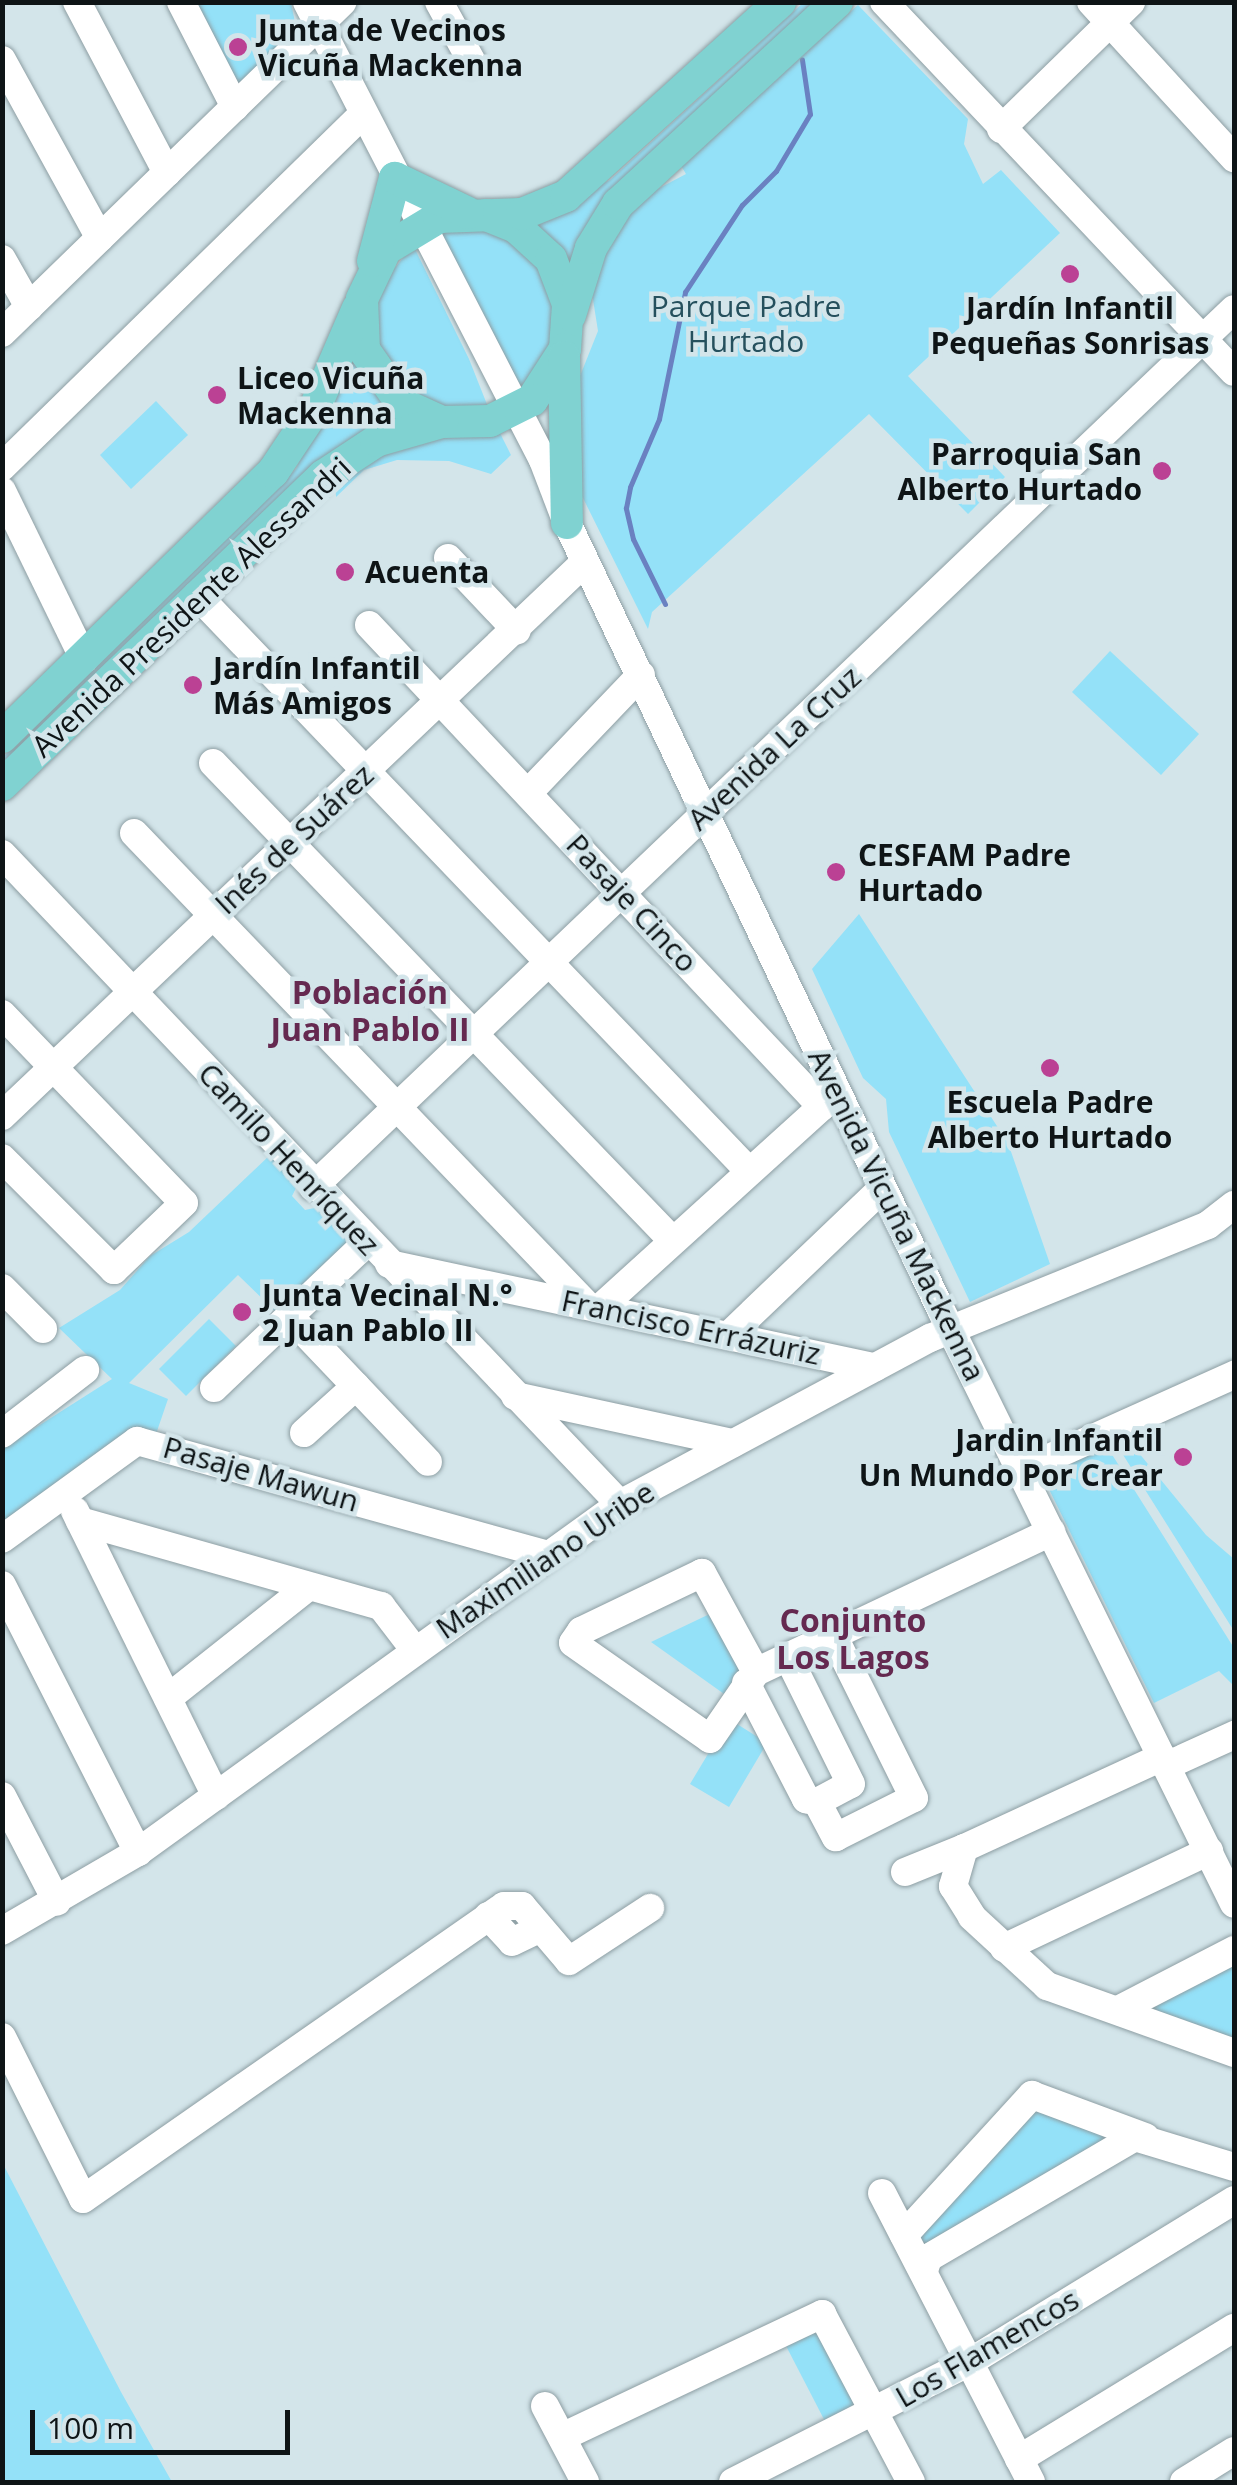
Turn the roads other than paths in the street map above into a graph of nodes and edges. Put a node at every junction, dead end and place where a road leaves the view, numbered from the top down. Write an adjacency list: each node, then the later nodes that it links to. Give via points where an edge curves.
1 (77, 2): 17 (street)
2 (181, 2): 13 (street)
3 (342, 2): 10 (street)
4 (439, 2): 12 (street)
5 (780, 2): 19 (main road, Avenida Presidente Alessandri, via 574,190 527,213)
6 (838, 2): 27 (main road, via 618,204 591,248)
7 (884, 2): 15 (street)
8 (1131, 2): 9 (street)
9 (1100, 13): 15 (street); 16 (street)
10 (313, 14): 13 (street); 14 (street, Avenida Vicuña Mackenna)
11 (2, 60): 21 (street)
12 (472, 62)
13 (235, 108): 17 (street)
14 (363, 114): 18 (street, Avenida Vicuña Mackenna); 32 (street)
15 (1001, 129): 28 (street)
16 (1234, 158)
17 (168, 173): 21 (street)
18 (395, 178): 19 (main road); 20 (street, Avenida Vicuña Mackenna); 23 (main road)
19 (478, 214): 20 (main road, Avenida Presidente Alessandri); 27 (main road, via 516,226 541,246 566,288)
20 (418, 224): 23 (main road, Avenida Presidente Alessandri, via 386,249); 30 (street, Avenida Vicuña Mackenna)
21 (100, 238): 24 (street)
22 (2, 259): 24 (street)
23 (366, 287): 31 (main road, via 360,328 373,370 402,404); 40 (main road, Avenida Presidente Alessandri, via 320,398 280,464)
24 (29, 308): 26 (street)
25 (1234, 308): 28 (street, Avenida La Cruz)
26 (2, 333)
27 (567, 334): 30 (main road, via 545,386); 34 (main road)
28 (1203, 339): 29 (street); 48 (street, Avenida La Cruz)
29 (1234, 372)
30 (510, 412): 31 (main road, Avenida Presidente Alessandri, via 474,424); 34 (street, Avenida Vicuña Mackenna)
31 (442, 422): 37 (main road, Avenida Presidente Alessandri, via 376,442 337,465)
32 (2, 467)
33 (2, 491): 40 (street)
34 (567, 522): 36 (street, Avenida Vicuña Mackenna)
35 (448, 558): 39 (street)
36 (585, 562): 39 (street, Inés de Suárez); 41 (street, Avenida Vicuña Mackenna)
37 (197, 596): 45 (street); 46 (main road, Avenida Presidente Alessandri)
38 (369, 625): 42 (street, Pasaje Cinco)
39 (517, 631): 42 (street, Inés de Suárez)
40 (84, 659): 43 (main road, Avenida Presidente Alessandri)
41 (641, 676): 47 (street); 48 (street, Avenida Vicuña Mackenna)
42 (440, 700): 45 (street, Inés de Suárez); 47 (street, Pasaje Cinco)
43 (2, 736)
44 (213, 763): 50 (street)
45 (367, 770): 50 (street, Inés de Suárez); 54 (street)
46 (2, 785)
47 (528, 792): 52 (street, Pasaje Cinco)
48 (705, 812): 52 (street, Avenida La Cruz); 59 (street, Avenida Vicuña Mackenna)
49 (134, 834): 53 (street)
50 (290, 842): 53 (street, Inés de Suárez); 57 (street)
51 (2, 854): 55 (street, Camilo Henríquez)
52 (623, 892): 54 (street, Avenida La Cruz); 59 (street, Pasaje Cinco)
53 (214, 915): 55 (street, Inés de Suárez); 60 (street)
54 (551, 964): 57 (street, Avenida La Cruz); 63 (street)
55 (131, 989): 58 (street, Inés de Suárez); 64 (street, Camilo Henríquez)
56 (2, 1014): 58 (street)
57 (476, 1037): 60 (street, Avenida La Cruz); 68 (street)
58 (53, 1068): 61 (street, Inés de Suárez); 62 (street, via 184,1202 114,1270)
59 (830, 1100): 63 (street); 65 (street, Avenida Vicuña Mackenna)
60 (400, 1111): 64 (street, Avenida La Cruz); 72 (street)
61 (2, 1116)
62 (2, 1158)
63 (749, 1171): 68 (street)
64 (313, 1187): 69 (street, Camilo Henríquez)
65 (883, 1188): 74 (street, Avenida Vicuña Mackenna); 76 (street)
66 (1234, 1205): 67 (street, Maximiliano Uribe)
67 (1221, 1224): 74 (street, Maximiliano Uribe)
68 (672, 1240): 72 (street)
69 (366, 1243): 70 (street, Camilo Henríquez); 73 (street)
70 (389, 1264): 72 (street, Francisco Errázuriz); 82 (street, Camilo Henríquez)
71 (2, 1288): 75 (street)
72 (594, 1305): 76 (street, Francisco Errázuriz)
73 (290, 1317): 80 (street); 81 (street)
74 (950, 1328): 77 (street, Maximiliano Uribe); 87 (street, Avenida Vicuña Mackenna)
75 (42, 1329)
76 (730, 1334): 77 (street, Francisco Errázuriz)
77 (875, 1367): 85 (street, Maximiliano Uribe)
78 (86, 1370): 84 (street)
79 (1234, 1376): 87 (street)
80 (356, 1386): 83 (street); 86 (street)
81 (214, 1388)
82 (515, 1396): 85 (street); 89 (street, Camilo Henríquez)
83 (304, 1433)
84 (2, 1434)
85 (734, 1443): 89 (street, Maximiliano Uribe)
86 (428, 1462)
87 (1020, 1471): 91 (street, Avenida Vicuña Mackenna)
88 (64, 1494): 90 (street); 92 (street, Pasaje Mawun); 93 (street, Pasaje Mawun, via 130,1443 144,1441)
89 (620, 1504): 93 (street, Maximiliano Uribe)
90 (80, 1520): 95 (street); 100 (street)
91 (1050, 1532): 96 (street); 102 (street, Avenida Vicuña Mackenna)
92 (2, 1538)
93 (546, 1554): 97 (street, Maximiliano Uribe)
94 (2, 1586): 107 (street)
95 (308, 1587): 97 (street, via 381,1606); 100 (street)
96 (834, 1635): 98 (street); 105 (street, via 914,1798 836,1836)
97 (414, 1649): 104 (street, Maximiliano Uribe)
98 (788, 1657): 99 (street); 105 (street, via 851,1784)
99 (751, 1678): 99 (street, via 702,1574 581,1632 573,1647 710,1739); 105 (street, via 806,1799)
100 (168, 1698): 104 (street)
101 (1234, 1735): 102 (street)
102 (1164, 1762): 106 (street); 108 (street, Avenida Vicuña Mackenna)
103 (2, 1796): 110 (street)
104 (216, 1796): 107 (street, Maximiliano Uribe)
105 (817, 1802)
106 (964, 1848): 109 (street); 114 (street, via 953,1868 956,1896)
107 (138, 1852): 110 (street, Maximiliano Uribe)
108 (1208, 1852): 111 (street, Avenida Vicuña Mackenna); 114 (street)
109 (905, 1872)
110 (57, 1902): 113 (street, Maximiliano Uribe)
111 (1234, 1904)
112 (650, 1908): 117 (street, via 574,1961 562,1958 516,1904 488,1916 83,2199)
113 (2, 1930)
114 (1004, 1948): 116 (street, via 1047,1986)
115 (1234, 1950): 116 (street)
116 (1118, 2010): 118 (street)
117 (2, 2036)
118 (1234, 2053)
119 (1145, 2137): 120 (street); 123 (street, via 1032,2095); 124 (street, via 928,2258)
120 (1234, 2167)
121 (882, 2193): 123 (street)
122 (1234, 2200): 126 (street, Los Flamencos)
123 (904, 2234): 124 (street)
124 (924, 2271): 126 (street)
125 (1234, 2328): 131 (street)
126 (970, 2362): 128 (street, Los Flamencos); 131 (street)
127 (545, 2406): 129 (street)
128 (876, 2411): 129 (street, via 822,2314); 133 (street, Los Flamencos); 134 (street)
129 (562, 2437): 132 (street)
130 (1234, 2451): 135 (street)
131 (1025, 2471)
132 (585, 2482)
133 (733, 2482)
134 (911, 2482)
135 (1184, 2482)

